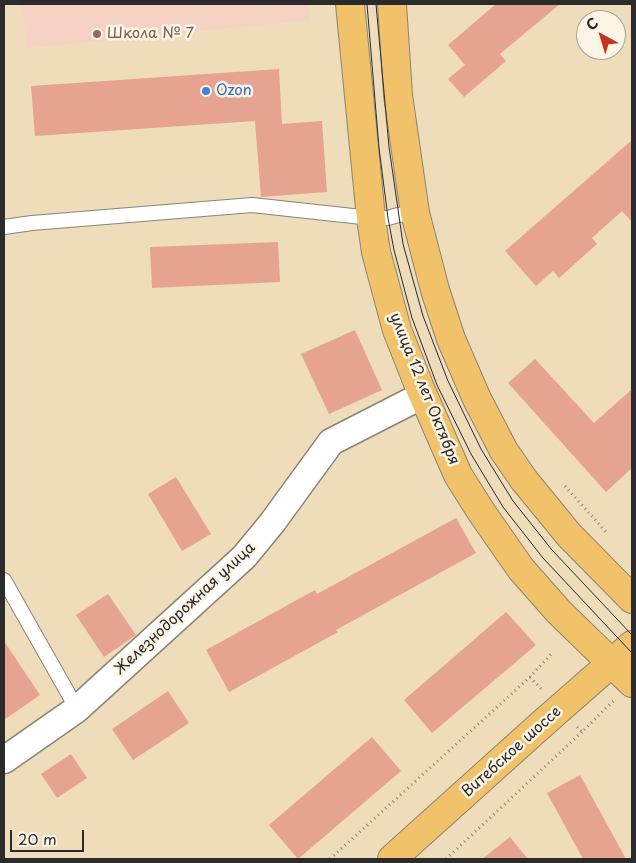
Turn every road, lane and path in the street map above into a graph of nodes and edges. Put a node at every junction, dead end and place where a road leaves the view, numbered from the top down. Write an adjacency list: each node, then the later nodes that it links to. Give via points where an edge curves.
1 (350, 4): 4 (main road, улица 12 лет Октября)
2 (392, 4): 3 (main road, via 398,95)
3 (415, 213): 4 (lane); 10 (main road, via 451,339 504,452 564,528)
4 (371, 218): 5 (lane, via 252,205); 6 (main road, улица 12 лет Октября, via 376,252 397,330)
5 (4, 227)
6 (423, 395): 13 (main road, улица 12 лет Октября, via 458,475 521,569); 17 (street, Железнодорожная улица, via 331,442 244,557)
7 (561, 481): 8 (path)
8 (606, 533)
9 (4, 580): 17 (lane)
10 (632, 599)
11 (632, 645): 13 (main road, Витебское шоссе)
12 (553, 652): 14 (path)
13 (612, 664): 16 (main road, улица 12 лет Октября); 22 (main road, Витебское шоссе)
14 (530, 676): 15 (path); 21 (path)
15 (544, 691)
16 (625, 692): 19 (path)
17 (77, 708): 20 (street, Железнодорожная улица)
18 (574, 724): 19 (path)
19 (582, 732): 23 (path)
20 (4, 760)
21 (330, 859)
22 (392, 859)
23 (446, 859)

